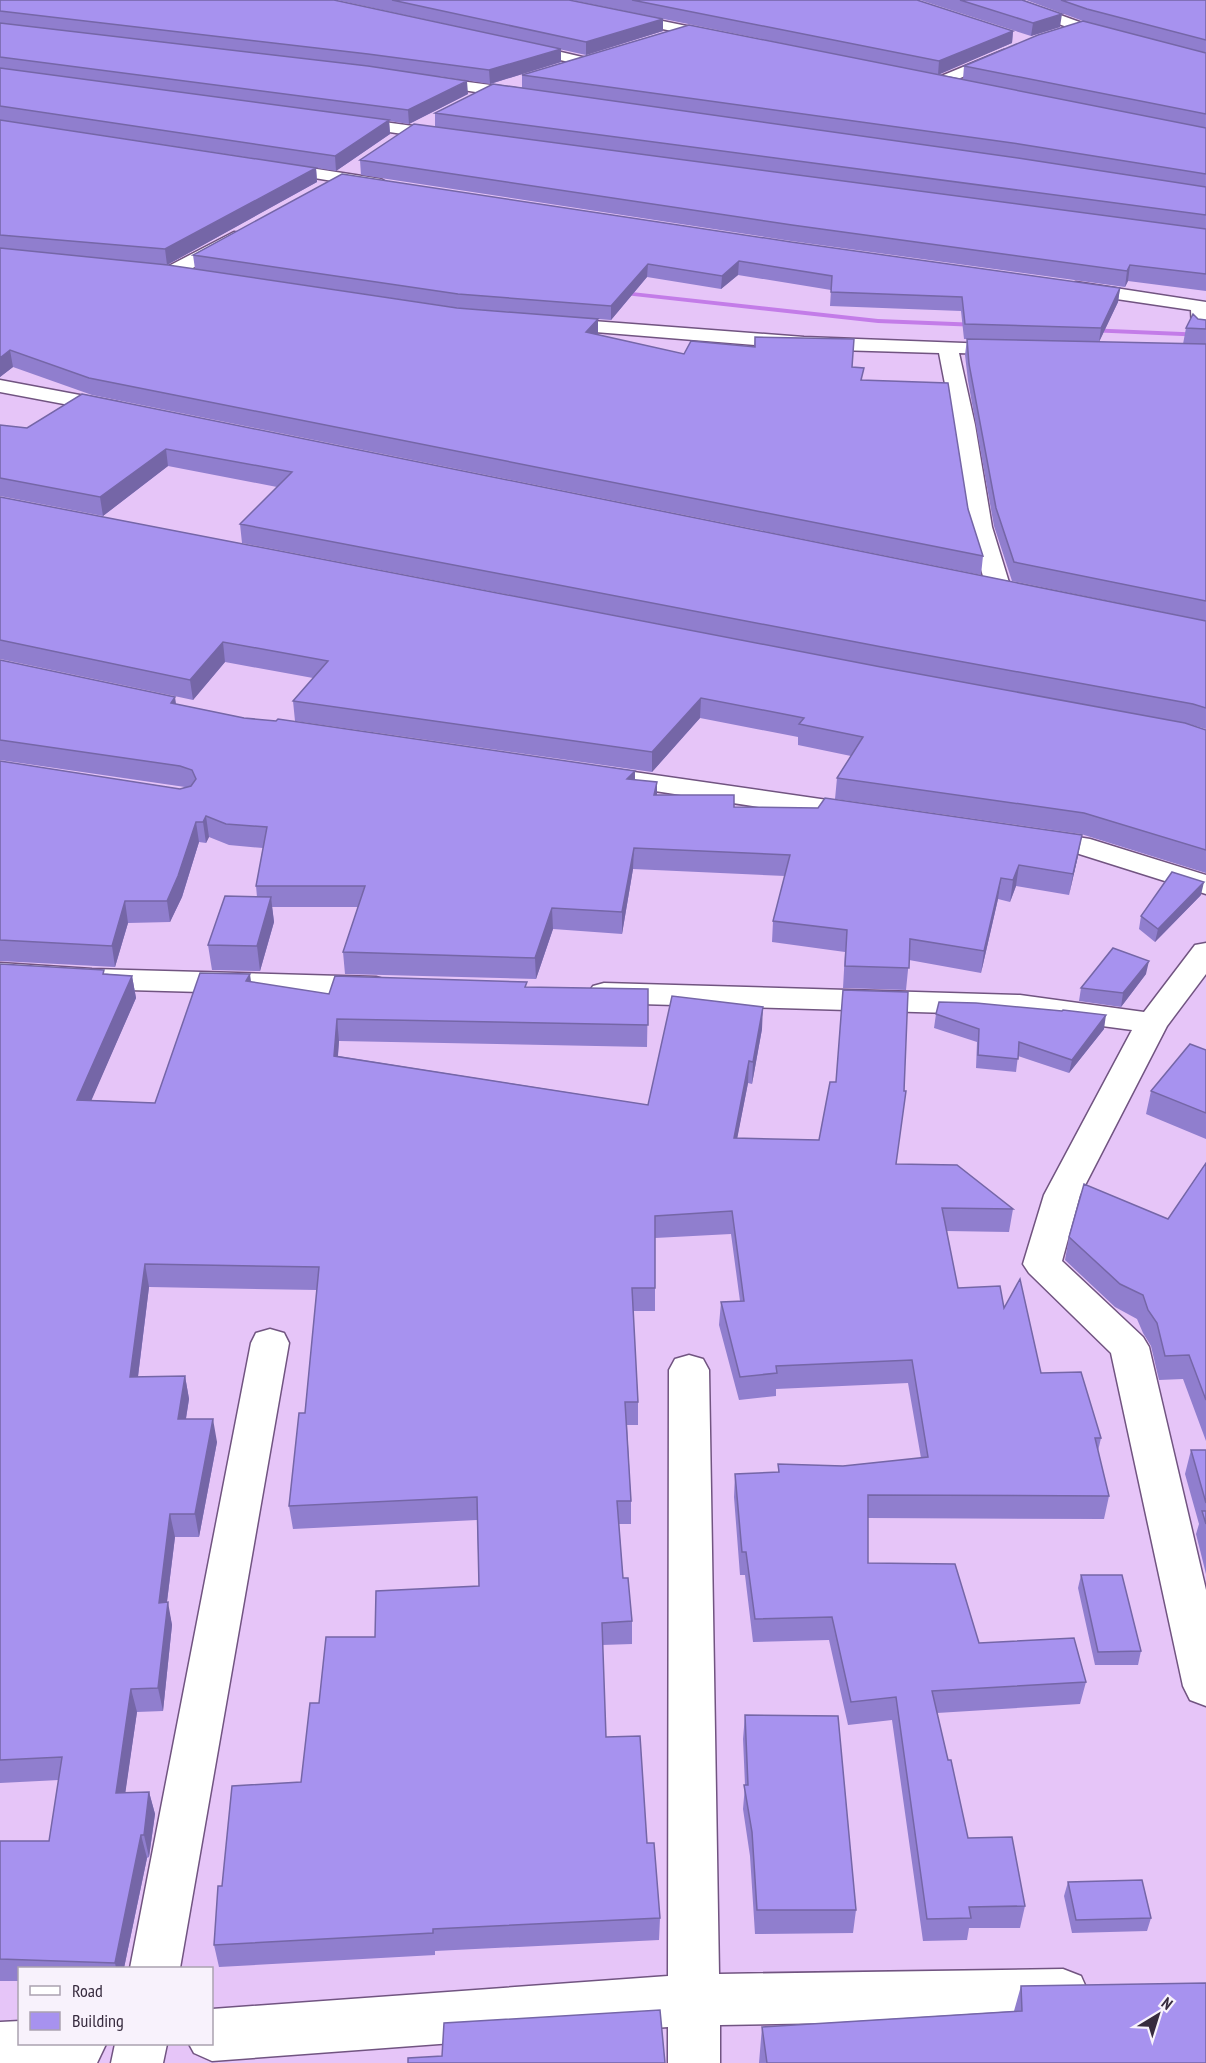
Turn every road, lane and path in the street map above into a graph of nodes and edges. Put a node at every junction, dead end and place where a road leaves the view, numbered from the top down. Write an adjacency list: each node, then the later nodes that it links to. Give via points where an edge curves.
1 (540, 0): 4 (street)
2 (1007, 0): 3 (street)
3 (1080, 27): 5 (street); 6 (street)
4 (690, 30): 7 (street); 8 (street)
5 (1060, 33)
6 (1126, 39)
7 (659, 40)
8 (735, 40)
9 (507, 44): 11 (street, via 592,60)
10 (1021, 47): 14 (street, via 933,81)
11 (555, 71)
12 (402, 78): 15 (street)
13 (524, 81): 15 (street)
14 (962, 86)
15 (492, 90): 16 (street); 17 (street)
16 (539, 97)
17 (461, 105)
18 (440, 115): 20 (street)
19 (328, 120): 20 (street)
20 (410, 131): 21 (street); 22 (street)
21 (469, 139)
22 (390, 144)
23 (361, 164): 25 (street)
24 (259, 165): 25 (street)
25 (341, 178): 26 (street); 27 (street)
26 (400, 187)
27 (320, 189)
28 (243, 232): 30 (street)
29 (147, 271): 30 (street)
30 (170, 273): 31 (street)
31 (205, 278)
32 (1060, 286): 34 (street, via 1200,306 1202,329)
33 (529, 322): 35 (street, via 804,344)
34 (1206, 329)
35 (948, 347): 36 (street); 40 (street, via 980,527)
36 (1030, 349)
37 (0, 386): 38 (street)
38 (134, 412)
39 (975, 584): 40 (street)
40 (999, 589): 41 (street)
41 (1022, 593)
42 (582, 773): 43 (street)
43 (890, 818)
44 (1009, 835): 45 (street, via 1080,845)
45 (1206, 885)
46 (1206, 952): 50 (street)
47 (0, 973): 48 (street)
48 (401, 988)
49 (580, 993): 50 (street, via 1020,1005)
50 (1152, 1023): 53 (street, via 1062,1196 1042,1264 1129,1347)
51 (270, 1343): 54 (street)
52 (689, 1370): 56 (street)
53 (1206, 1686)
54 (155, 1967)
55 (1110, 1993): 56 (street)
56 (693, 2000): 57 (street); 62 (street)
57 (213, 2035)
58 (49, 2045): 60 (street)
59 (141, 2045): 61 (street)
60 (0, 2048)
61 (137, 2063)
62 (694, 2063)

